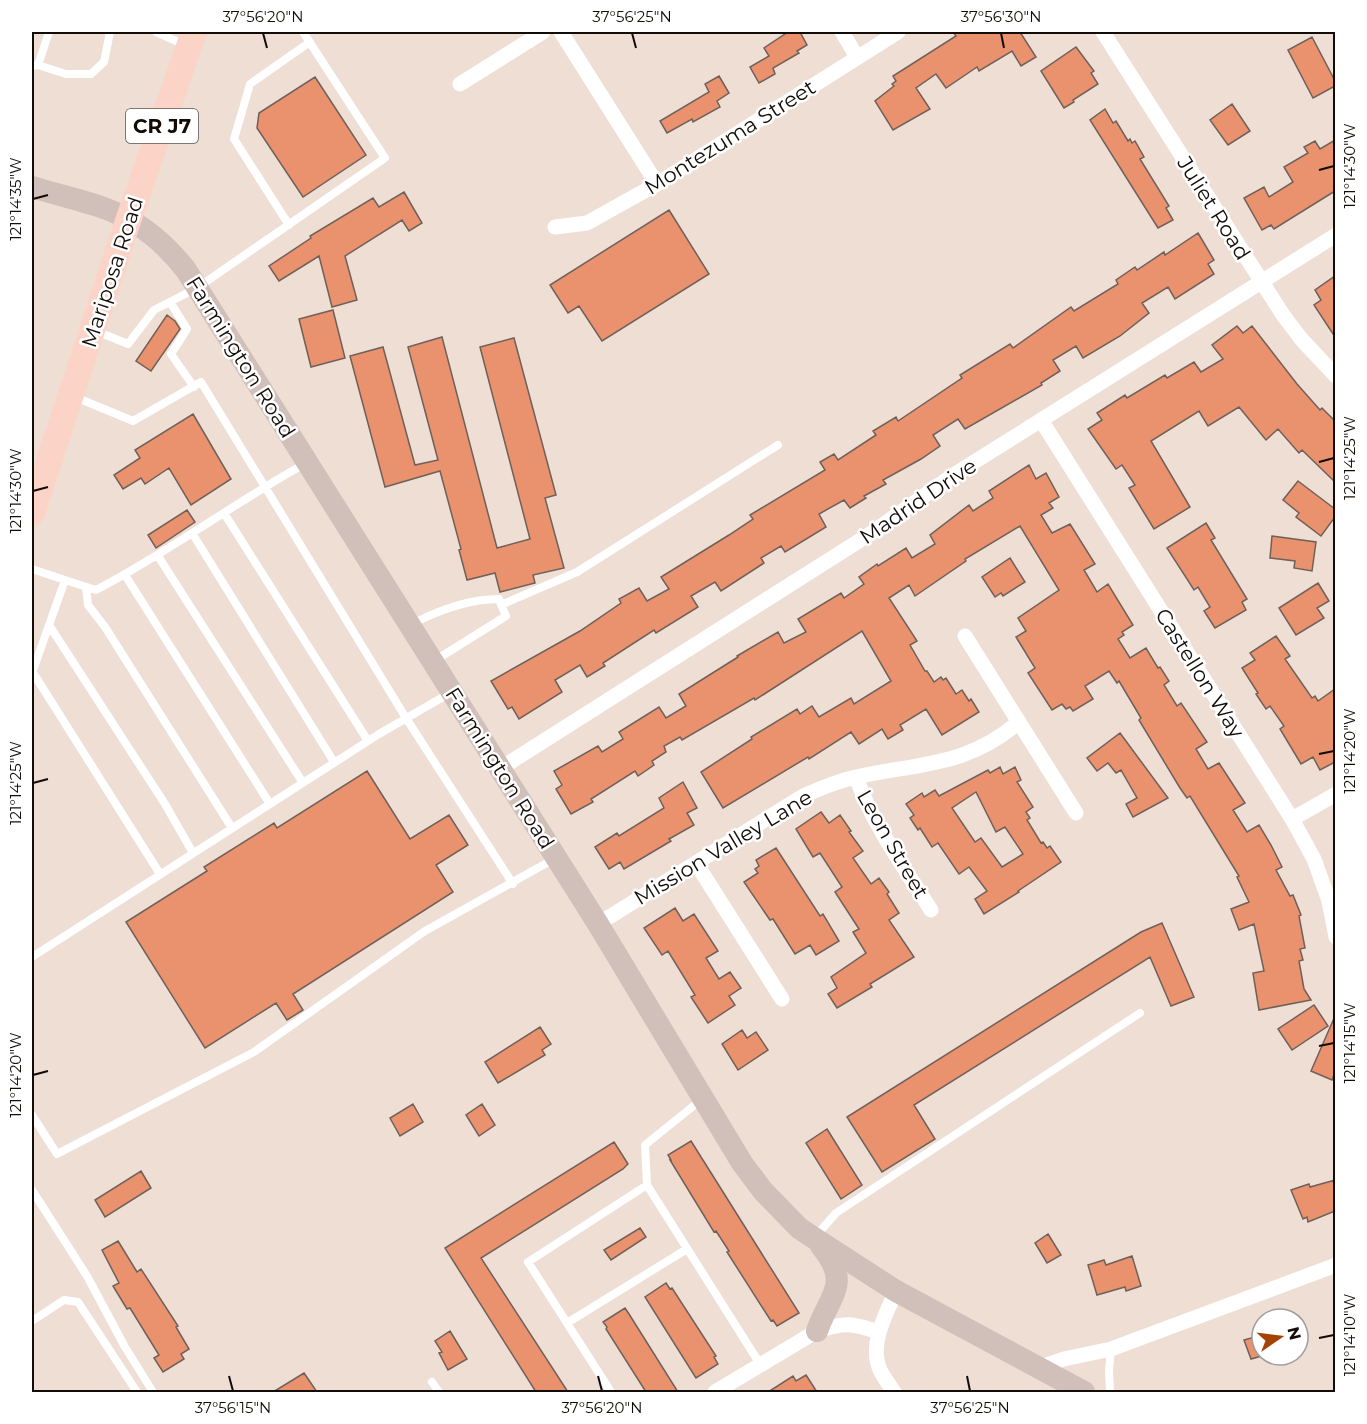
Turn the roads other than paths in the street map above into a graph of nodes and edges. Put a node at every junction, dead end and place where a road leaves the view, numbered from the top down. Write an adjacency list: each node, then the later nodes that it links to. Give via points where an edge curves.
1 (49, 32): 13 (lane)
2 (110, 32): 13 (lane, via 104,62 91,74 66,74)
3 (156, 32): 10 (lane)
4 (303, 32): 11 (lane)
5 (543, 32): 14 (street)
6 (561, 32): 15 (street)
7 (842, 32): 12 (street)
8 (898, 32): 12 (street, Montezuma Street)
9 (1103, 32): 21 (street, Juliet Road)
10 (192, 39): 17 (main road, Mariposa Road / CR J7)
11 (310, 42): 18 (lane, via 250,84 234,139); 18 (lane, via 385,158)
12 (857, 57): 15 (street, Montezuma Street)
13 (35, 65)
14 (460, 84)
15 (657, 184): 19 (street, Montezuma Street, via 587,223)
16 (32, 187): 17 (main road, Farmington Road, via 104,208)
17 (129, 221): 22 (main road, Farmington Road, via 160,240); 24 (main road, Mariposa Road / CR J7)
18 (289, 225): 22 (lane)
19 (555, 227)
20 (1335, 235): 21 (street, Madrid Drive)
21 (1261, 282): 25 (street, Juliet Road, via 1302,340); 28 (street, Madrid Drive)
22 (197, 288): 23 (lane); 30 (main road, Farmington Road)
23 (170, 302): 24 (lane, via 154,310 128,344); 26 (lane, via 187,329 171,354)
24 (93, 330): 27 (main road, Mariposa Road / CR J7)
25 (1335, 376)
26 (194, 387): 27 (lane, via 134,422); 31 (lane, via 201,382)
27 (71, 395): 32 (main road, Mariposa Road / CR J7)
28 (1041, 420): 51 (street, Madrid Drive, via 870,534); 57 (street, Castellon Way)
29 (778, 445): 40 (lane, via 577,572)
30 (308, 462): 31 (lane); 42 (main road, Farmington Road)
31 (265, 486): 33 (lane); 47 (lane)
32 (32, 513)
33 (224, 513): 34 (lane); 49 (lane)
34 (192, 534): 35 (lane); 50 (lane)
35 (158, 556): 37 (lane); 53 (lane)
36 (32, 569): 38 (lane)
37 (125, 575): 39 (lane, via 96,590); 55 (lane)
38 (65, 580): 39 (lane); 41 (lane)
39 (86, 587): 58 (lane, via 88,605)
40 (501, 605): 42 (lane, via 499,599 478,599); 44 (lane, via 506,616)
41 (49, 625): 45 (lane); 59 (lane)
42 (410, 626): 44 (main road, Farmington Road)
43 (965, 636): 48 (street)
44 (433, 662): 46 (main road, Farmington Road)
45 (32, 672): 62 (lane)
46 (451, 692): 47 (lane); 51 (main road, Farmington Road)
47 (406, 718): 49 (lane); 63 (lane)
48 (1019, 722): 52 (street, Mission Valley Lane, via 965,755); 56 (street)
49 (368, 741): 50 (lane)
50 (334, 762): 53 (lane)
51 (501, 768): 60 (main road, Farmington Road)
52 (856, 777): 61 (street, Mission Valley Lane, via 804,796); 64 (street, Leon Street, via 875,819)
53 (303, 783): 55 (lane)
54 (1335, 794): 57 (street)
55 (270, 804): 58 (lane)
56 (1076, 813)
57 (1292, 819): 66 (street, Castellon Way, via 1329,901)
58 (232, 828): 59 (lane)
59 (193, 853): 62 (lane)
60 (556, 858): 63 (lane); 65 (main road, Farmington Road)
61 (696, 863): 65 (street, Mission Valley Lane); 68 (street)
62 (160, 874): 67 (lane)
63 (513, 884): 71 (lane, via 425,931 254,1052 57,1154)
64 (931, 910)
65 (598, 924): 70 (main road, Farmington Road)
66 (1335, 937)
67 (32, 957)
68 (782, 999)
69 (1140, 1013): 74 (lane, via 836,1213)
70 (703, 1098): 72 (lane, via 645,1144); 74 (main road, Farmington Road, via 763,1191)
71 (32, 1115)
72 (647, 1185): 75 (lane); 79 (lane, via 528,1262)
73 (32, 1190): 87 (lane)
74 (814, 1238): 77 (main road, Farmington Road); 80 (main road, via 832,1260 837,1278 836,1291)
75 (687, 1249): 79 (lane); 83 (lane)
76 (1335, 1265): 82 (street)
77 (896, 1291): 81 (street); 84 (main road, Farmington Road)
78 (32, 1321): 86 (lane, via 64,1300 78,1302)
79 (567, 1323): 89 (lane)
80 (817, 1331): 81 (street, via 852,1323); 83 (street)
81 (879, 1332): 91 (street, via 876,1356)
82 (1111, 1349): 84 (street); 93 (lane)
83 (760, 1365): 90 (street)
84 (1041, 1367): 92 (main road, Farmington Road)
85 (432, 1382): 88 (lane)
86 (136, 1392)
87 (153, 1392)
88 (439, 1392)
89 (611, 1392)
90 (715, 1392)
91 (894, 1392)
92 (1084, 1392)
93 (1110, 1392)

